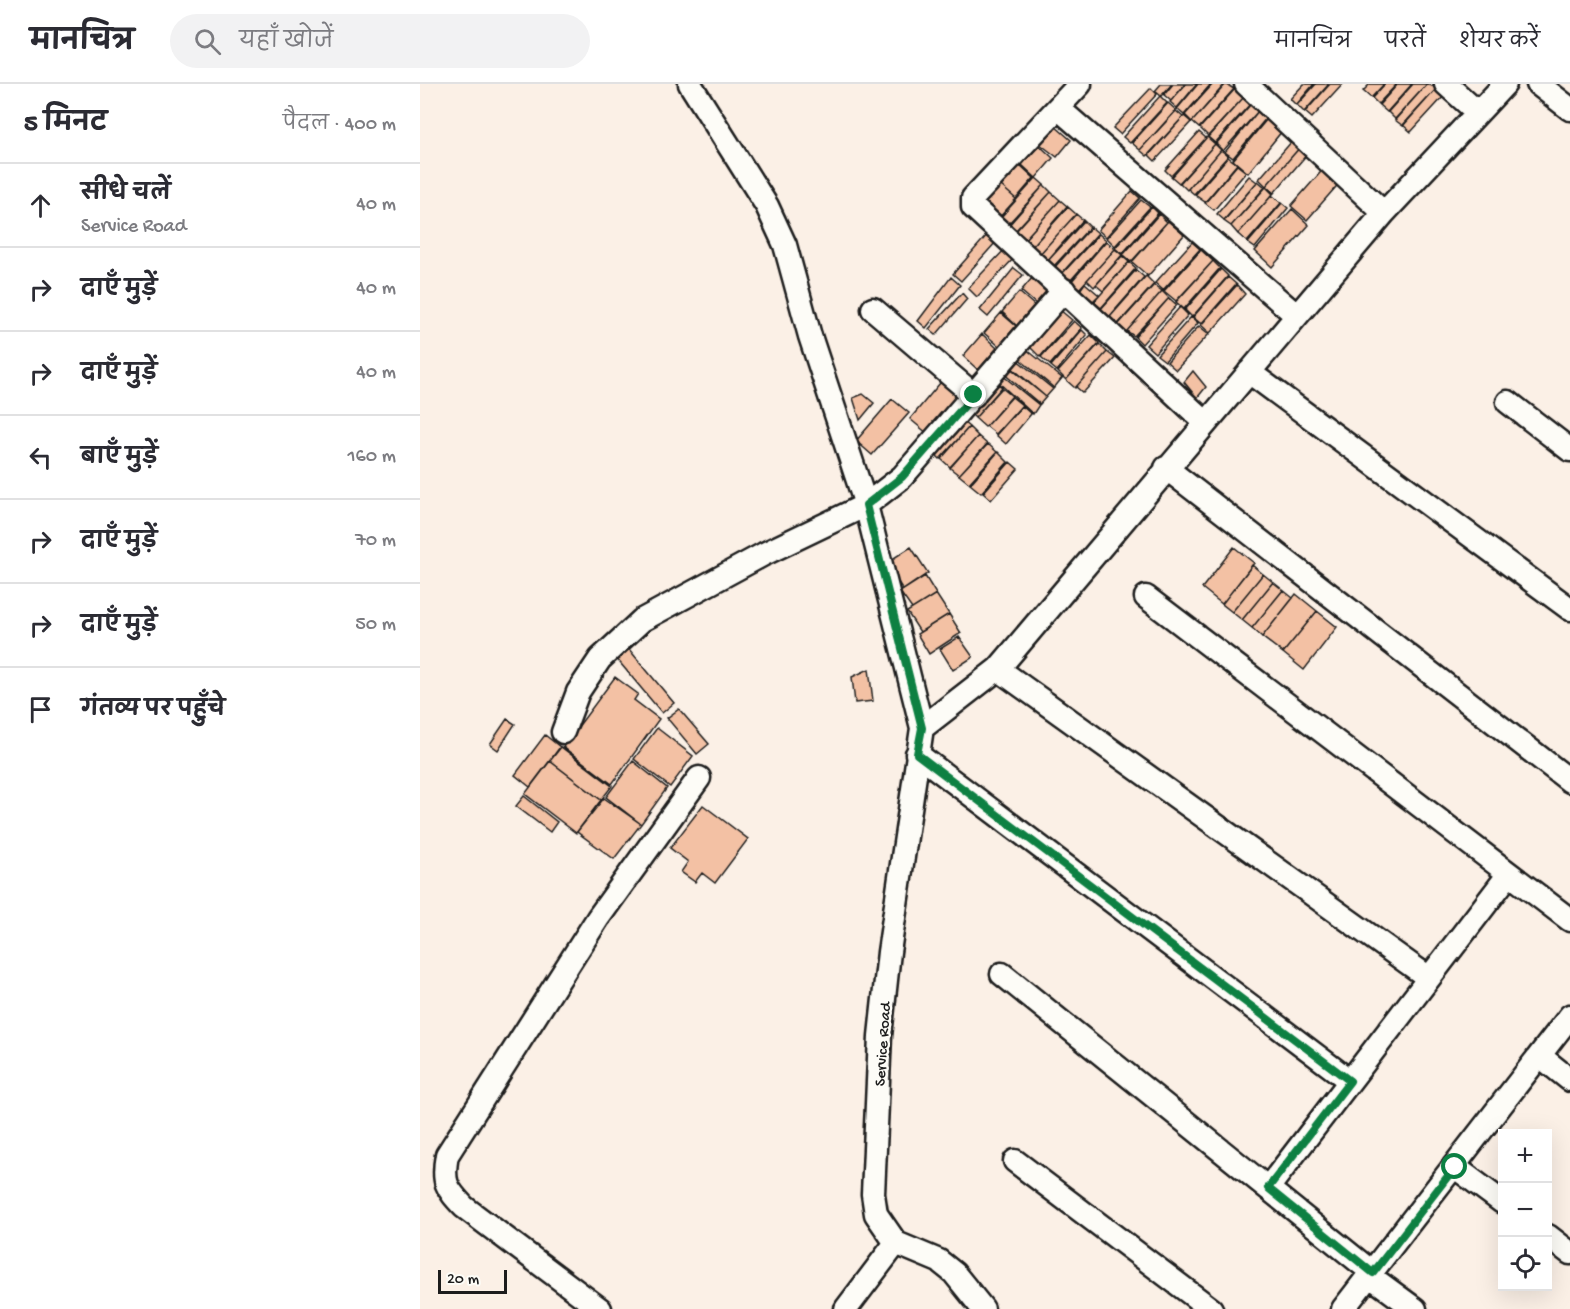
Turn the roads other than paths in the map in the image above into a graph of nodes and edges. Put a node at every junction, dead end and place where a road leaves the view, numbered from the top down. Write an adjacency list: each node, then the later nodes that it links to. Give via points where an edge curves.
1 (690, 84): 20 (street, via 767,206 786,245 810,336)
2 (1080, 84): 7 (street)
3 (1246, 84): 10 (street)
4 (1446, 84): 9 (street)
5 (1505, 84): 9 (street)
6 (1538, 84): 8 (street)
7 (1058, 108): 11 (street, via 973,198 973,207); 13 (street)
8 (1570, 109)
9 (1478, 112): 10 (street)
10 (1384, 213): 13 (street)
11 (1064, 290): 15 (street); 17 (street)
12 (873, 309): 15 (street)
13 (1296, 315): 14 (street)
14 (1249, 372): 17 (street); 22 (street)
15 (974, 395): 20 (street, via 902,477)
16 (1508, 402): 18 (street)
17 (1205, 422): 19 (street)
18 (1570, 450)
19 (1166, 468): 23 (street); 28 (street)
20 (866, 505): 24 (street); 25 (street, via 642,620 600,659 578,692)
21 (1146, 597): 29 (street)
22 (1570, 609)
23 (998, 669): 24 (street); 32 (street)
24 (922, 728): 26 (street, Service Road)
25 (563, 732)
26 (917, 754): 36 (street); 42 (street, Service Road, via 882,1024 874,1183 876,1214)
27 (699, 778): 45 (street, via 598,918 447,1155 444,1171 447,1189 464,1207)
28 (1570, 781)
29 (1509, 874): 30 (street); 32 (street)
30 (1570, 920)
31 (1002, 974): 39 (street)
32 (1429, 978): 36 (street)
33 (1570, 1016): 34 (street)
34 (1540, 1056): 35 (street); 38 (street)
35 (1570, 1080)
36 (1350, 1081): 39 (street)
37 (1015, 1161): 48 (street)
38 (1455, 1167): 40 (street); 44 (street)
39 (1268, 1188): 44 (street)
40 (1498, 1198)
41 (1549, 1237): 43 (street)
42 (896, 1243): 46 (street); 47 (street, via 939,1261)
43 (1570, 1253)
44 (1372, 1274): 49 (street); 50 (street)
45 (600, 1309)
46 (846, 1309)
47 (983, 1309)
48 (1211, 1309)
49 (1343, 1309)
50 (1415, 1309)

